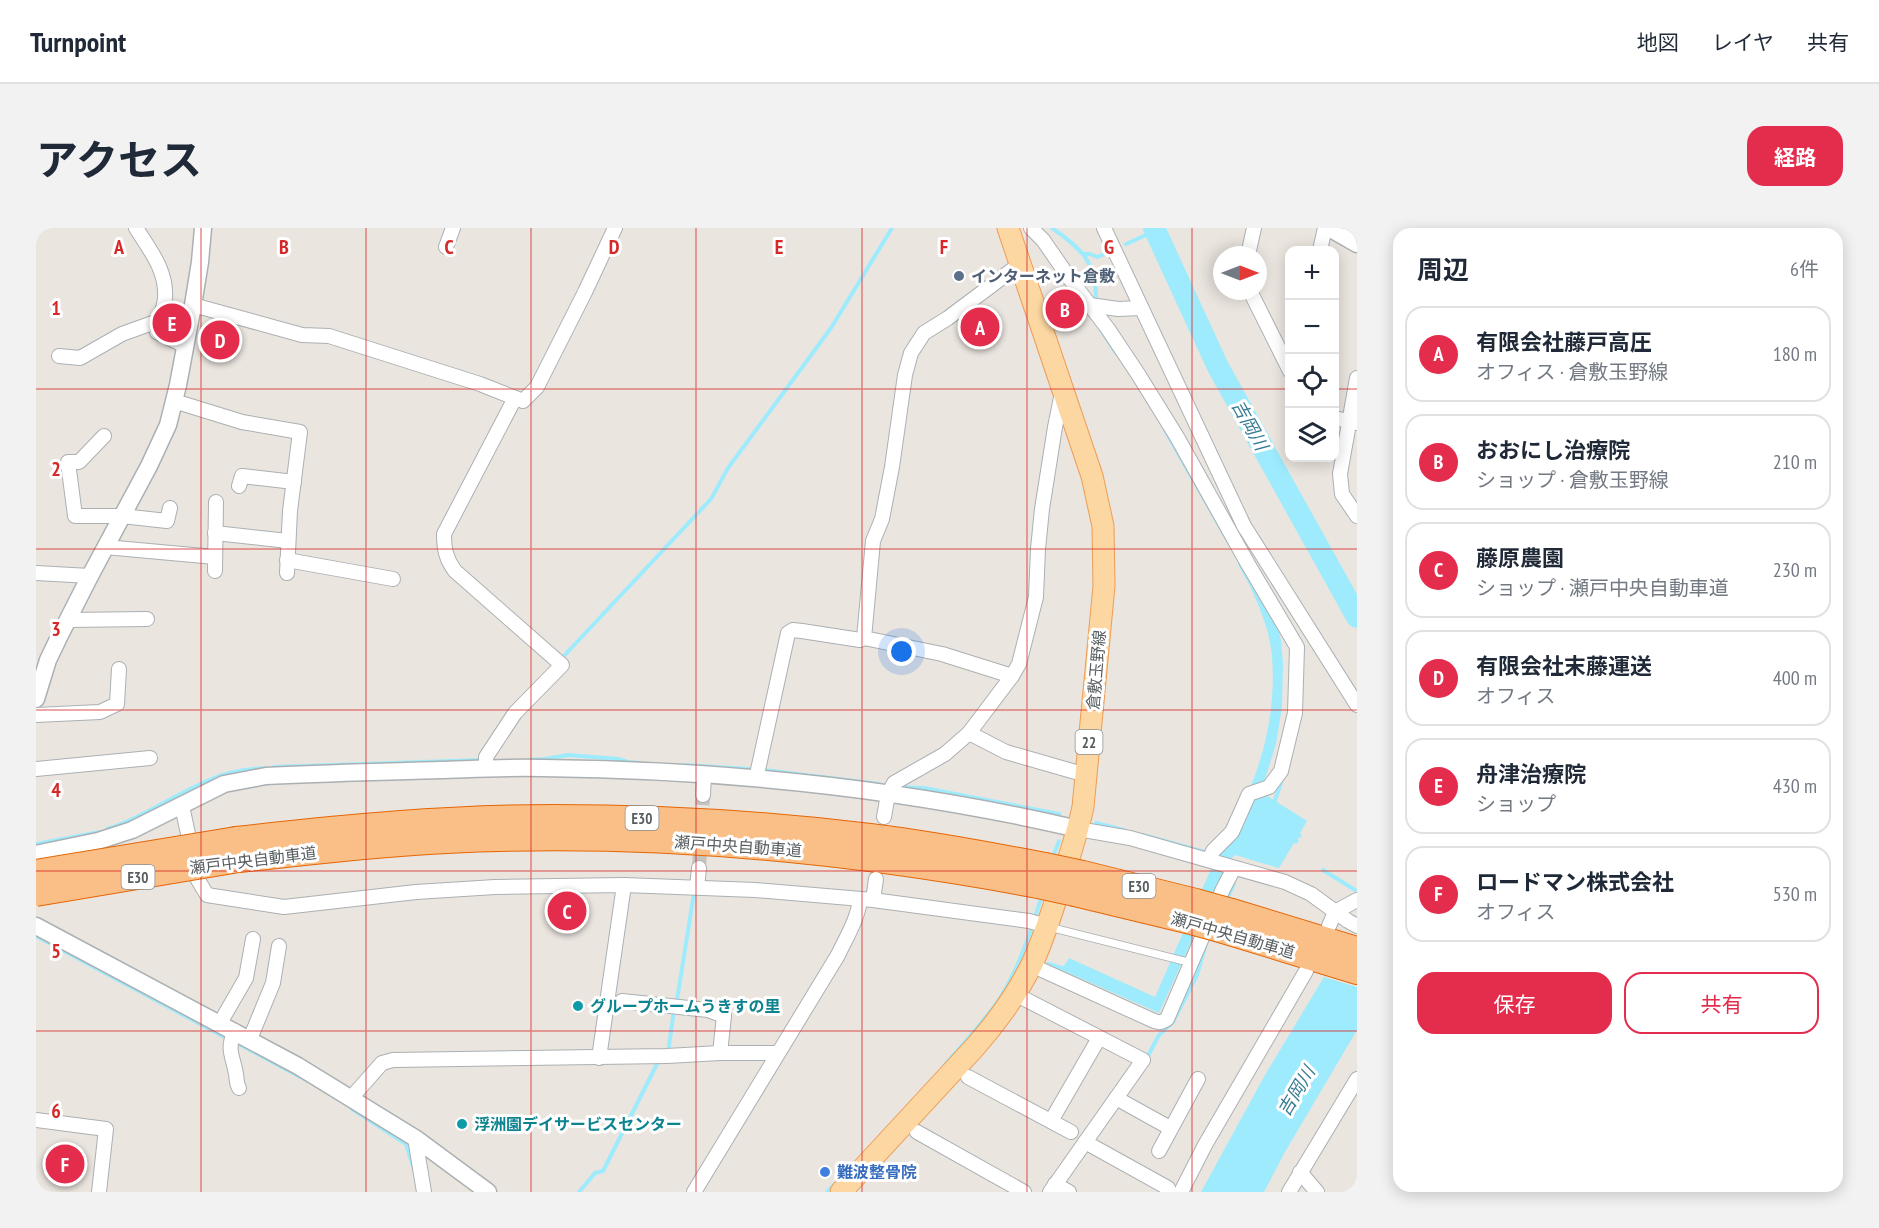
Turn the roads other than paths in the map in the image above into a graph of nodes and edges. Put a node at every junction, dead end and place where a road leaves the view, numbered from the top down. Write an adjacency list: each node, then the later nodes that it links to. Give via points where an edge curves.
1 (136, 228): 19 (street, via 159,263 165,299)
2 (203, 228): 16 (street)
3 (453, 228): 13 (street)
4 (615, 228): 25 (street, via 537,387 523,401)
5 (1008, 228): 14 (main road, 倉敷玉野線 / 22)
6 (1031, 228): 18 (street)
7 (1104, 228): 17 (street)
8 (1254, 228): 11 (street)
9 (1327, 228): 10 (street); 12 (street)
10 (1357, 244)
11 (1250, 246)
12 (1321, 246)
13 (446, 247)
14 (1020, 264): 24 (main road, 倉敷玉野線 / 22); 43 (street, via 924,333 912,353 882,519 873,541)
15 (1254, 300): 22 (street)
16 (193, 305): 20 (street); 25 (street, via 302,335 329,336)
17 (1141, 308): 18 (street); 47 (street, via 1244,526)
18 (1096, 309): 63 (street, via 1177,437 1297,647 1296,713 1281,771 1269,787 1249,794)
19 (158, 321): 20 (street, via 158,332); 21 (street, via 122,334 80,358)
20 (185, 346): 26 (street)
21 (58, 356)
22 (1285, 361)
23 (1357, 378): 27 (street)
24 (1062, 392): 45 (street, via 1042,509 1036,597); 54 (main road, 倉敷玉野線 / 22, via 1092,476 1103,526 1104,586)
25 (515, 398): 51 (street, via 444,534 444,549 455,571 562,665 515,713)
26 (174, 401): 29 (street, via 242,422 300,432); 33 (street, via 168,425)
27 (1353, 422): 34 (street, via 1340,474 1342,494)
28 (104, 436): 33 (street, via 79,462 68,462 75,516)
29 (294, 482): 30 (street, via 242,476); 36 (street)
30 (239, 486)
31 (216, 502): 35 (street)
32 (170, 508): 33 (street, via 167,521)
33 (122, 516): 37 (street)
34 (1357, 516)
35 (215, 533): 36 (street); 37 (street, via 215,564)
36 (288, 541): 40 (street, via 287,567)
37 (105, 547): 39 (street)
38 (36, 573): 39 (street)
39 (90, 576): 42 (street)
40 (393, 579)
41 (147, 619): 42 (street)
42 (68, 620): 46 (street, via 48,660)
43 (864, 639): 45 (street, via 942,654); 55 (street, via 793,630 788,633)
44 (119, 669): 48 (street, via 117,704 100,712)
45 (1012, 676): 49 (street)
46 (36, 699)
47 (1357, 705)
48 (36, 715)
49 (969, 733): 54 (street, via 1006,752); 56 (street, via 945,754 894,783)
50 (150, 758): 52 (street)
51 (486, 763): 53 (street); 58 (street, via 266,776 224,784)
52 (36, 769)
53 (704, 774): 55 (street); 57 (street)
54 (1086, 776): 60 (main road, 倉敷玉野線 / 22)
55 (756, 778): 56 (street)
56 (888, 794): 59 (street); 60 (street, via 993,810)
57 (703, 795)
58 (182, 806): 62 (street, via 98,842); 67 (street, via 198,880 207,895 284,907 416,891)
59 (884, 817)
60 (1078, 829): 63 (street); 74 (main road, 倉敷玉野線 / 22)
61 (238, 849): 65 (highway, 瀬戸中央自動車道 / E30, bridge); 69 (highway, 瀬戸中央自動車道 / E30, bridge); 78 (highway, 瀬戸中央自動車道 / E30, bridge, via 357,848 551,838 731,844 1042,875 1191,911)
62 (36, 854)
63 (1218, 860): 72 (street, via 1301,888); 80 (street, via 1209,921)
64 (699, 868): 68 (street)
65 (36, 872)
66 (876, 879): 70 (street)
67 (624, 885): 68 (street); 90 (street)
68 (697, 887): 70 (street)
69 (36, 894)
70 (867, 899): 74 (street); 89 (street, via 859,907 838,956)
71 (1357, 900): 72 (street)
72 (1335, 912): 73 (street); 78 (street)
73 (1352, 923)
74 (1039, 924): 80 (lane); 81 (main road, 倉敷玉野線 / 22)
75 (36, 926): 85 (street)
76 (253, 939): 85 (street)
77 (279, 946): 87 (street, via 273,983)
78 (1321, 949): 79 (highway, 瀬戸中央自動車道 / E30); 82 (highway, 瀬戸中央自動車道 / E30); 107 (street)
79 (1357, 949)
80 (1188, 962): 81 (street, via 1167,1019 1157,1023)
81 (1031, 965): 83 (main road, 倉敷玉野線 / 22)
82 (1357, 972)
83 (1015, 994): 86 (street); 112 (main road, 倉敷玉野線 / 22, via 975,1047)
84 (622, 1001): 88 (street, via 708,1010 724,1016)
85 (229, 1033): 87 (street); 94 (street)
86 (1099, 1038): 96 (street, via 1143,1060); 98 (street)
87 (250, 1039): 95 (street)
88 (720, 1053): 89 (street); 90 (street)
89 (777, 1053): 111 (street)
90 (599, 1058): 95 (street, via 393,1060 382,1063)
91 (968, 1077): 98 (street)
92 (1198, 1079): 99 (street)
93 (1357, 1079): 105 (street)
94 (239, 1088)
95 (351, 1098): 102 (street)
96 (1116, 1098): 99 (street); 103 (street)
97 (36, 1120): 108 (street, via 106,1129)
98 (1051, 1121): 101 (street)
99 (1170, 1128): 104 (street)
100 (917, 1132): 113 (street)
101 (1071, 1132)
102 (415, 1138): 109 (street); 110 (street)
103 (1085, 1142): 106 (street); 107 (street)
104 (1159, 1151)
105 (1300, 1172): 115 (street); 116 (street)
106 (1052, 1188): 114 (street)
107 (1175, 1190)
108 (99, 1192)
109 (424, 1192)
110 (488, 1192)
111 (694, 1192)
112 (841, 1192)
113 (1024, 1192)
114 (1069, 1192)
115 (1289, 1192)
116 (1317, 1192)

